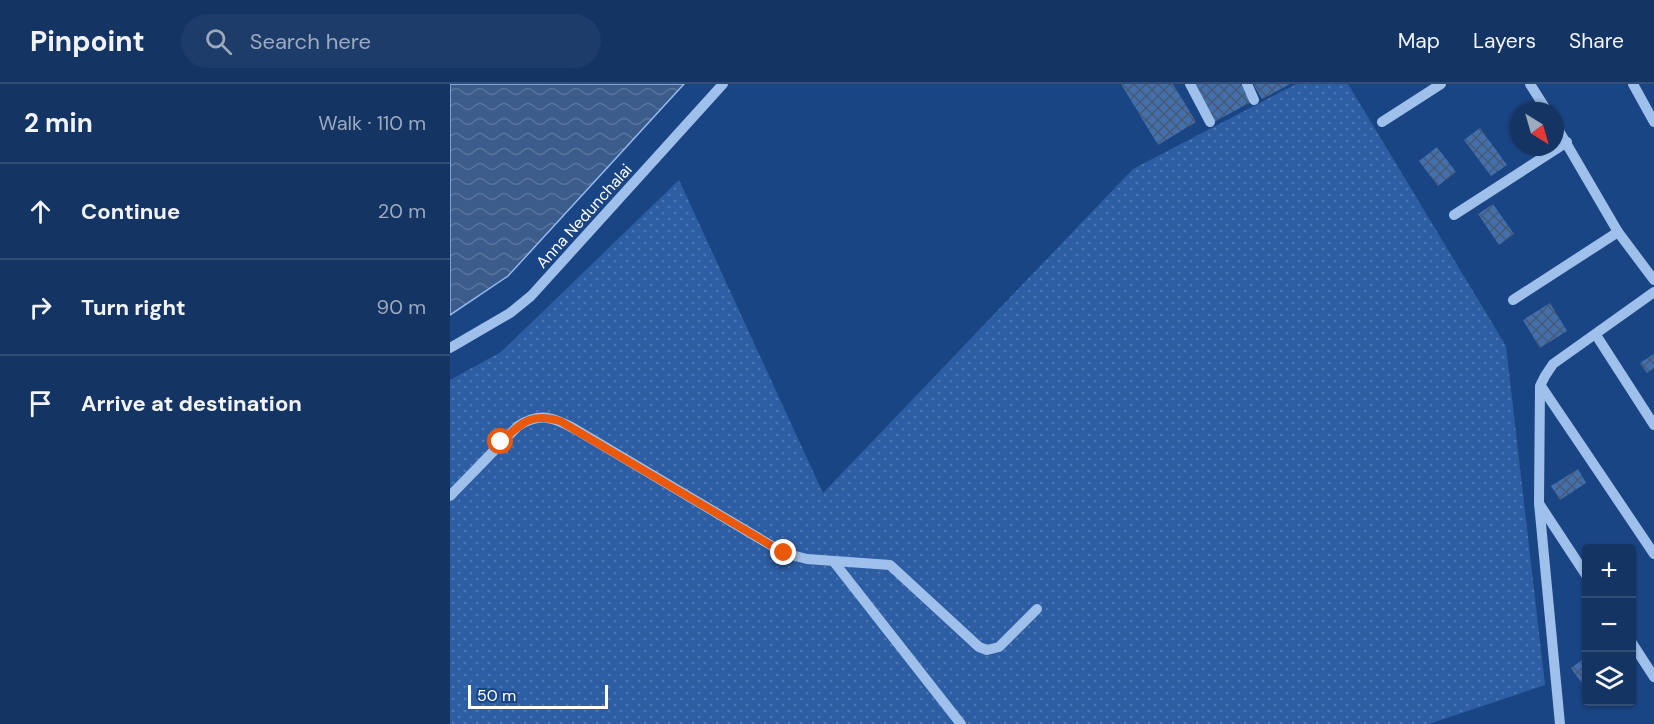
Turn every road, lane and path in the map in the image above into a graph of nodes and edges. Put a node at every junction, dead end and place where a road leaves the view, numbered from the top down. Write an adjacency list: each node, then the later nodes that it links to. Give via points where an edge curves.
1 (723, 84): 20 (street, Anna Nedunchalai, via 531,296)
2 (1190, 84): 9 (street)
3 (1247, 84): 7 (street)
4 (1441, 84): 10 (street)
5 (1530, 84): 8 (street)
6 (1633, 84): 11 (street)
7 (1254, 100)
8 (1541, 102)
9 (1210, 122)
10 (1382, 122)
11 (1654, 122)
12 (1564, 138): 13 (street)
13 (1567, 142): 14 (street); 15 (street)
14 (1454, 215)
15 (1618, 231): 16 (street); 18 (street)
16 (1654, 280)
17 (1654, 292): 19 (street)
18 (1513, 300)
19 (1596, 335): 21 (street, via 1553,364); 22 (street)
20 (450, 348)
21 (1540, 386): 24 (street); 25 (street)
22 (1654, 425)
23 (450, 496): 26 (street, via 518,426 538,417 549,418 575,429 784,553)
24 (1539, 503): 27 (street); 32 (street)
25 (1654, 554)
26 (834, 562): 28 (street, via 890,565 979,647 987,650 999,647); 31 (street)
27 (1582, 568)
28 (1037, 609)
29 (1636, 649): 30 (street)
30 (1654, 677)
31 (961, 724)
32 (1560, 724)

